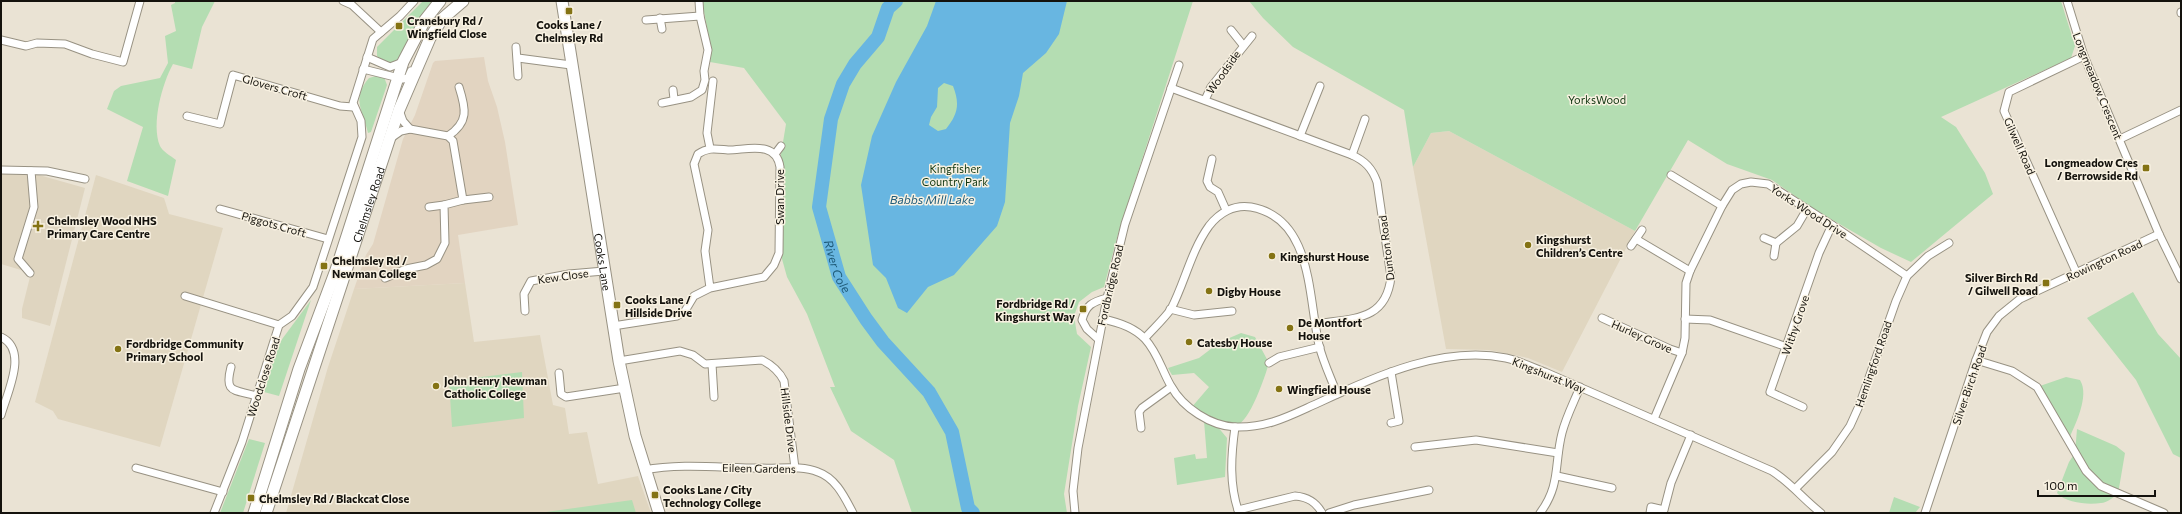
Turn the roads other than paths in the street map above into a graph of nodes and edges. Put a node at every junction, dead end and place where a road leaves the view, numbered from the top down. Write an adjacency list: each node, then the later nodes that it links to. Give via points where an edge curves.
1 (140, 1): 16 (street, via 123,62 65,44 37,43 26,46)
2 (343, 1): 14 (street, via 352,5)
3 (414, 1): 14 (street)
4 (440, 1): 23 (street, Chelmsley Road, via 425,20)
5 (463, 1): 18 (street, Chelmsley Road, via 442,19)
6 (699, 1): 9 (street)
7 (2068, 1): 21 (street, Longmeadow Crescent)
8 (562, 3): 24 (street, Cooks Lane)
9 (700, 16): 10 (street); 34 (street, via 708,50 705,80 699,93 691,97)
10 (660, 18): 11 (street); 12 (street)
11 (646, 20)
12 (662, 29)
13 (1231, 30): 17 (street, Woodside)
14 (381, 32): 20 (street, via 373,39)
15 (1252, 36): 17 (street, Woodside)
16 (1, 40)
17 (1243, 45): 35 (street, Woodside, via 1211,87)
18 (426, 46): 28 (street, via 421,49 408,78); 38 (street, Chelmsley Road)
19 (516, 47): 22 (street)
20 (367, 56): 23 (street, via 390,67); 26 (street)
21 (2084, 56): 46 (street, Longmeadow Crescent); 77 (street, Gilwell Road, via 2010,92 2004,111)
22 (518, 58): 24 (street); 27 (street)
23 (403, 62): 28 (street, Chelmsley Road)
24 (572, 65): 74 (street, Cooks Lane)
25 (1179, 65): 32 (street, Fordbridge Road)
26 (363, 69): 28 (street); 37 (street)
27 (518, 76)
28 (398, 78): 133 (street, Chelmsley Road, via 336,270 299,369)
29 (713, 81): 48 (street, via 707,133)
30 (1320, 86): 44 (street)
31 (459, 87): 43 (street, via 465,114 457,130)
32 (1171, 88): 35 (street, Dunton Road); 84 (street, Fordbridge Road, via 1125,224)
33 (673, 90): 34 (street)
34 (674, 99): 36 (street)
35 (1205, 100): 44 (street, Dunton Road)
36 (662, 103)
37 (353, 107): 40 (street, Glovers Croft, via 340,106 233,75 220,124); 68 (street, Woodclose Road, via 362,121 363,131)
38 (399, 110): 42 (street, via 403,121); 45 (street, Chelmsley Road)
39 (2181, 110): 46 (street)
40 (187, 116)
41 (1365, 119): 50 (street)
42 (410, 129): 43 (street); 45 (street, via 401,131)
43 (448, 136): 57 (street, via 452,141)
44 (1300, 136): 50 (street, Dunton Road)
45 (389, 139): 134 (street, Chelmsley Road)
46 (2120, 139): 66 (street, Longmeadow Crescent)
47 (781, 146): 49 (street)
48 (710, 148): 49 (street, Swan Drive, via 760,148); 82 (street, via 698,154 694,164 708,230 705,250)
49 (775, 154): 82 (street, Swan Drive, via 780,168 778,258 764,277)
50 (1352, 155): 91 (street, Dunton Road, via 1364,161 1377,182 1391,277 1390,292 1382,305 1368,315)
51 (1212, 159): 63 (street, via 1207,181 1210,187 1218,192)
52 (1, 170): 53 (street)
53 (31, 171): 55 (street); 76 (street, via 34,207 18,259)
54 (1671, 175): 59 (street)
55 (85, 179)
56 (489, 197): 57 (street)
57 (463, 200): 58 (street)
58 (444, 205): 60 (street); 79 (street, via 445,243 437,259)
59 (1722, 206): 62 (street, Yorks Wood Drive, via 1732,190 1741,184 1751,182 1768,184); 75 (street, Yorks Wood Drive)
60 (429, 207)
61 (220, 209): 68 (street, Piggots Croft)
62 (1807, 209): 64 (street, Yorks Wood Drive); 70 (street, via 1797,226)
63 (1226, 210): 85 (street, via 1210,225 1199,241); 91 (street, via 1245,206 1260,209 1286,225 1298,242 1305,265)
64 (1832, 224): 78 (street, Yorks Wood Drive); 98 (street, Withy Grove, via 1819,253)
65 (1642, 230): 69 (street)
66 (2159, 234): 77 (street, Rowington Road); 80 (street, Longmeadow Crescent)
67 (1764, 238): 70 (street)
68 (328, 239): 92 (street, Woodclose Road, via 313,287 292,316)
69 (1636, 239): 72 (street); 75 (street)
70 (1776, 243): 73 (street)
71 (1949, 243): 78 (street, Hemlingford Road, via 1928,256)
72 (1631, 246)
73 (1774, 256)
74 (604, 271): 86 (street, Kew Close, via 531,281 524,294); 93 (street, Cooks Lane)
75 (1690, 271): 90 (street, Yorks Wood Drive, via 1686,283)
76 (30, 273)
77 (2077, 274): 81 (street, Rowington Road)
78 (1907, 276): 127 (street, Hemlingford Road, via 1860,406 1850,426 1832,452)
79 (385, 278)
80 (2181, 279)
81 (2049, 286): 100 (street, Silver Birch Road, via 2020,299 1999,316 1987,332)
82 (710, 288): 93 (street, Swan Drive, via 694,296 685,311 677,316)
83 (185, 296): 92 (street)
84 (1107, 298): 89 (street, Fordbridge Road); 96 (street, via 1093,302 1085,308 1082,320)
85 (1170, 309): 87 (street, via 1194,315); 95 (street)
86 (525, 311)
87 (1232, 311)
88 (1602, 318): 99 (street, Hurley Grove)
89 (1102, 319): 95 (street, Kingshurst Way, via 1126,325); 96 (street, Fordbridge Road)
90 (1685, 319): 98 (street, via 1710,320); 99 (street, Yorks Wood Drive)
91 (1315, 324): 97 (street)
92 (279, 325): 111 (street, Woodclose Road)
93 (613, 326): 101 (street, Cooks Lane)
94 (1, 337): 114 (street, via 13,347 16,359)
95 (1145, 338): 108 (street, Kingshurst Way, via 1154,350)
96 (1098, 339): 137 (street, Fordbridge Road, via 1078,448 1074,491)
97 (1320, 347): 102 (street); 110 (street)
98 (1787, 347): 113 (street, Withy Grove, via 1770,392)
99 (1682, 353): 115 (street, Yorks Wood Drive)
100 (1976, 360): 143 (street, Silver Birch Road); 144 (street, via 2012,371 2037,387 2086,471 2101,486)
101 (620, 361): 103 (street, Hillside Drive, via 680,351 693,355 705,364); 109 (street, Cooks Lane)
102 (1269, 362)
103 (712, 364): 112 (street); 123 (street, Hillside Drive, via 762,360 779,373 784,381)
104 (231, 367): 111 (street, via 228,386)
105 (1391, 372): 107 (street, Kingshurst Way, via 1429,359 1491,356 1512,359); 110 (street, Kingshurst Way); 116 (street, via 1399,421)
106 (559, 373): 109 (street, via 562,394 566,397)
107 (1580, 386): 115 (street, Kingshurst Way); 121 (street, via 1562,432)
108 (1171, 387): 117 (street, Kingshurst Way, via 1190,408 1202,416); 118 (street, via 1139,412)
109 (625, 388): 124 (street, Cooks Lane)
110 (1337, 394): 117 (street, Kingshurst Way, via 1266,426)
111 (256, 396): 129 (street, Woodclose Road)
112 (714, 397)
113 (1803, 407)
114 (1, 415)
115 (1654, 419): 119 (street, Kingshurst Way)
116 (1391, 423)
117 (1234, 427): 130 (street, via 1231,457 1233,491)
118 (1141, 428)
119 (1691, 435): 127 (street, Kingshurst Way, via 1772,471); 131 (street, via 1671,483)
120 (1415, 447): 121 (street, via 1476,440)
121 (1558, 453): 125 (street)
122 (136, 468): 129 (street)
123 (795, 468): 124 (street, Eileen Gardens, via 661,467); 136 (street, Eileen Gardens, via 819,472 828,477 836,484)
124 (644, 470): 135 (street, Cooks Lane)
125 (1557, 476): 126 (street); 140 (street)
126 (1612, 488)
127 (1796, 488): 142 (street, Kingshurst Way)
128 (1429, 490): 139 (street, via 1354,505)
129 (223, 492): 132 (street, Woodclose Road)
130 (1238, 512): 138 (street, via 1303,496 1314,502)
131 (1664, 512): 141 (street, via 1651,507)
132 (214, 513)
133 (254, 513)
134 (266, 513)
135 (659, 513)
136 (853, 513)
137 (1075, 513)
138 (1322, 513)
139 (1329, 513)
140 (1540, 513)
141 (1650, 513)
142 (1821, 513)
143 (1924, 513)
144 (2164, 513)

